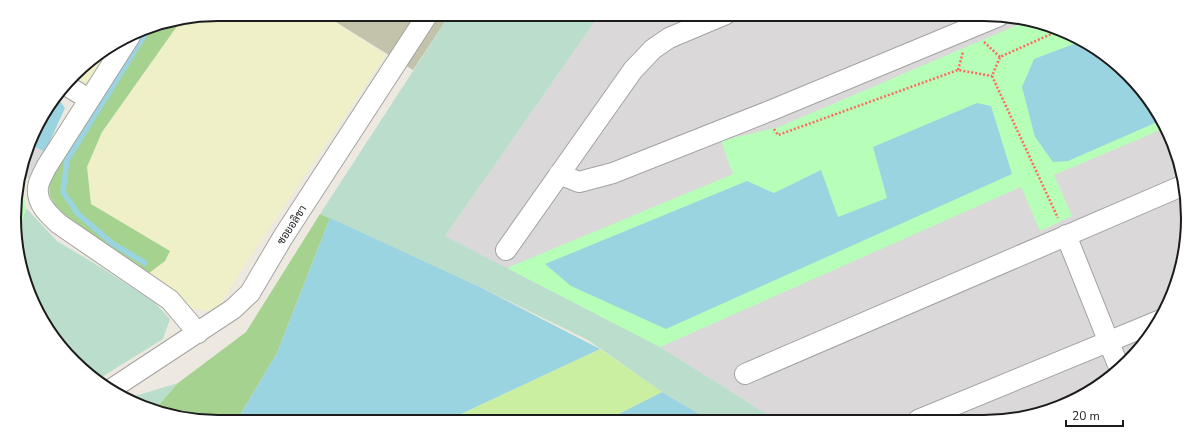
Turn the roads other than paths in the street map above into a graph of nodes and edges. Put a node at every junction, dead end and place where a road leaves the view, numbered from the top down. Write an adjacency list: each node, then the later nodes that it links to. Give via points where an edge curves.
1 (420, 21): 12 (street, ซอยอลิชา, via 250,292 234,309)
2 (709, 21): 7 (street, via 669,38 653,49 633,70)
3 (987, 21): 7 (street, via 613,173 579,182)
4 (125, 44): 6 (street)
5 (70, 88): 6 (street)
6 (89, 99): 12 (street, via 47,166 38,187 40,202 46,213 59,224 170,300)
7 (559, 174): 10 (street)
8 (1178, 187): 9 (street)
9 (1066, 235): 13 (street); 15 (street)
10 (506, 250)
11 (1149, 325): 13 (street)
12 (198, 333): 16 (street, ซอยอลิชา)
13 (1110, 341): 14 (street); 17 (street)
14 (1117, 363)
15 (745, 374)
16 (115, 386)
17 (930, 415)

